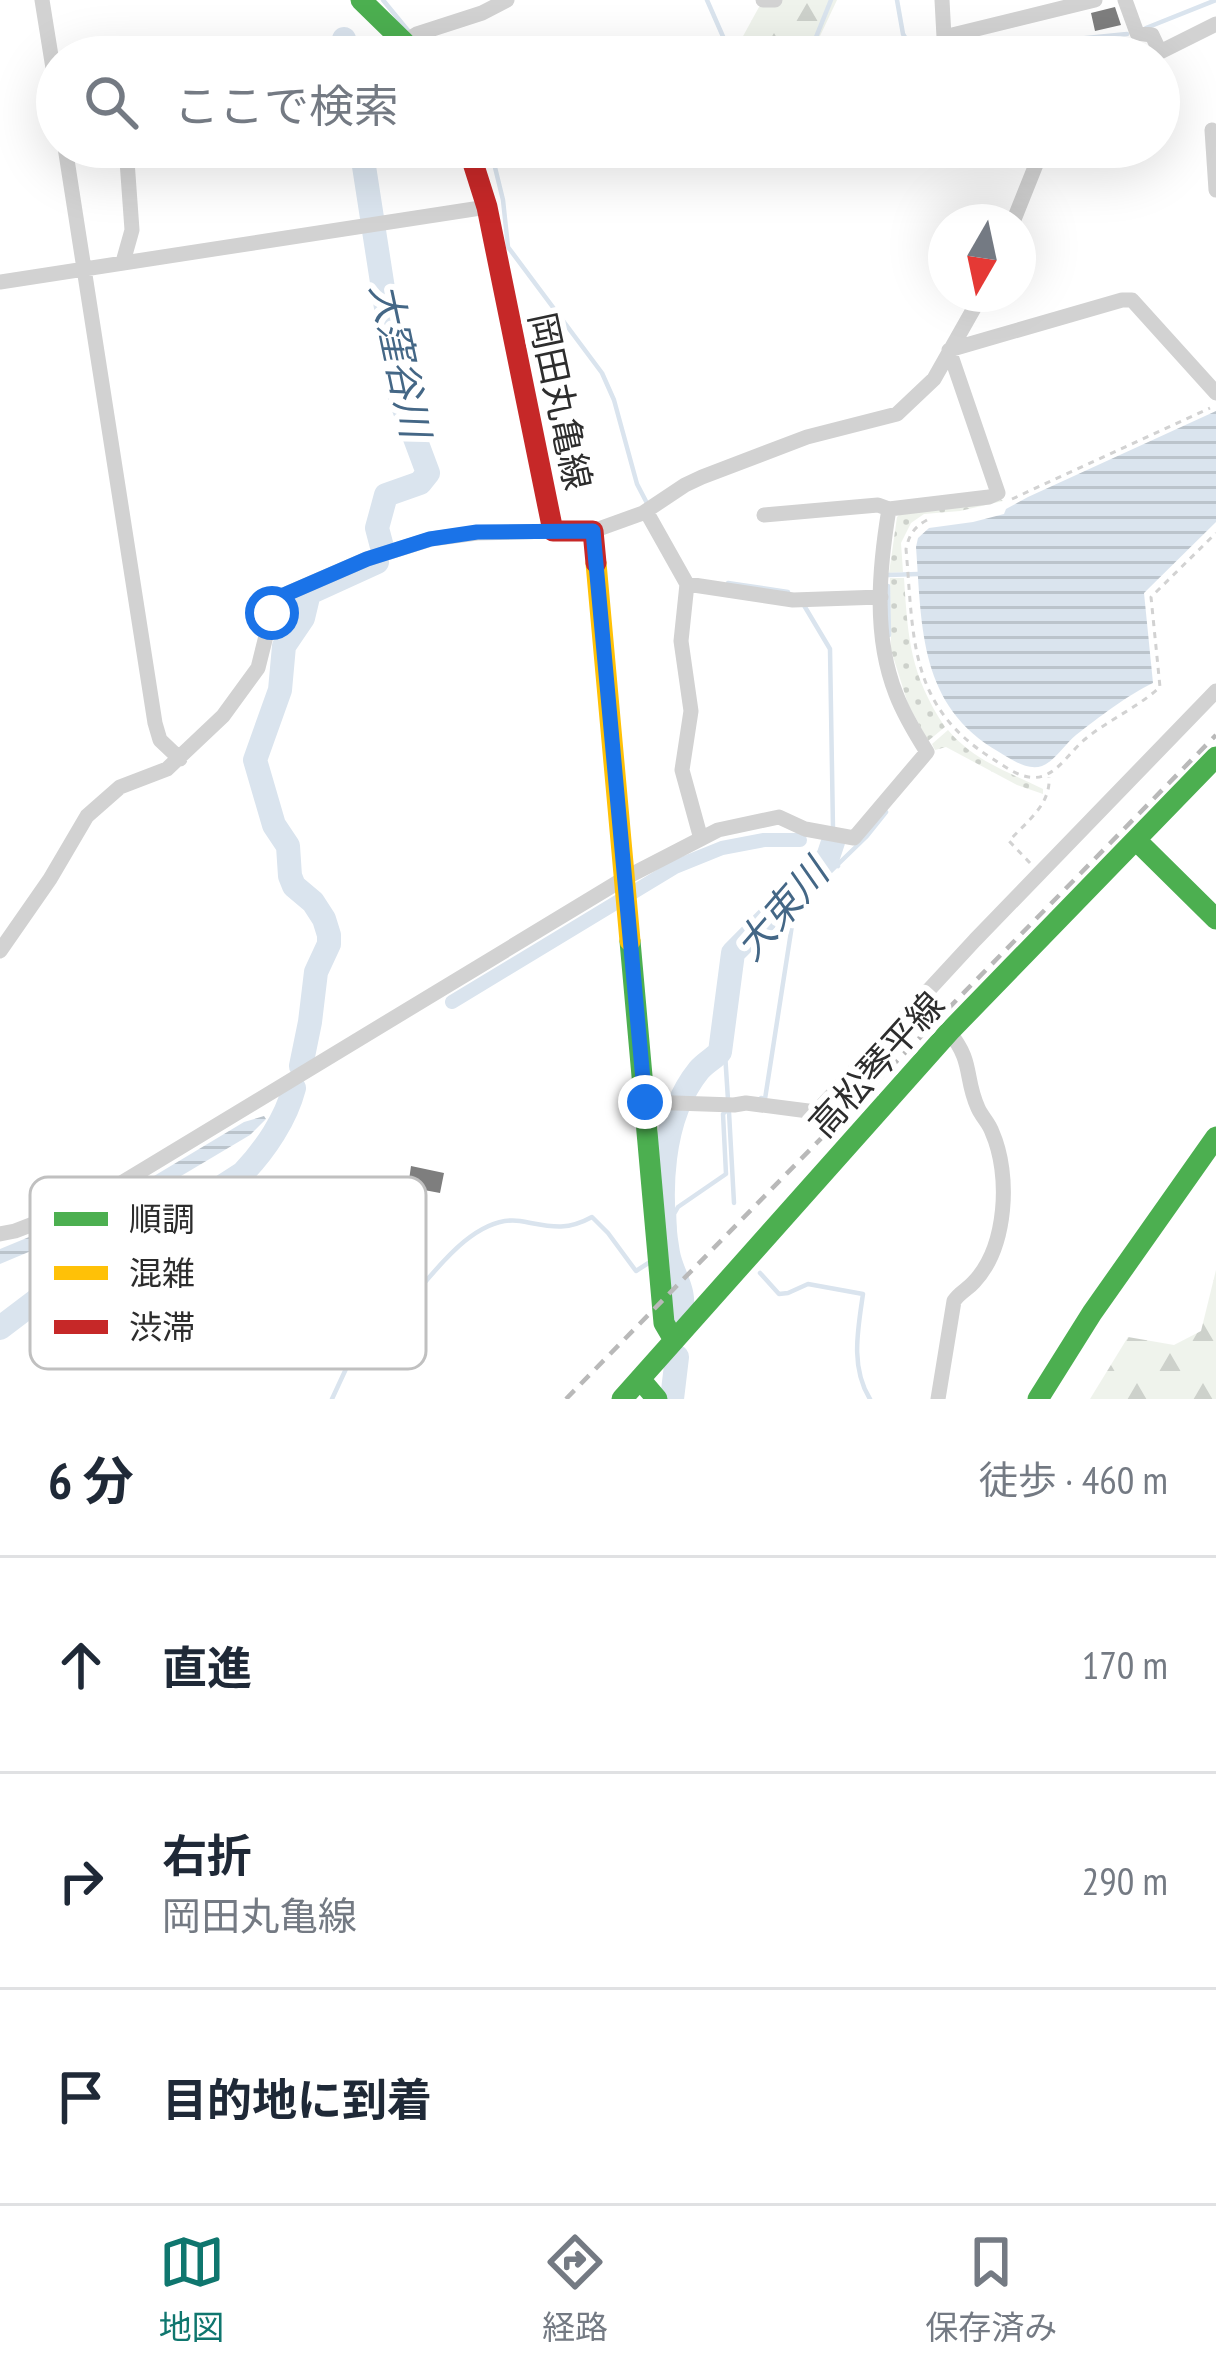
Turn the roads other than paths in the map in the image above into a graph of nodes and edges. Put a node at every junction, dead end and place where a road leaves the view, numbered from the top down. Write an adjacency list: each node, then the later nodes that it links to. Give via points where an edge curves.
1 (42, 0): 10 (street)
2 (361, 0): 11 (main road)
3 (506, 0): 12 (street)
4 (763, 0): 5 (street)
5 (775, 0)
6 (942, 0): 13 (street)
7 (1095, 0): 14 (street)
8 (1125, 0): 15 (street, via 1136,33)
9 (1216, 24): 16 (street)
10 (48, 36)
11 (403, 36)
12 (428, 36)
13 (944, 36)
14 (948, 36)
15 (1152, 36)
16 (1180, 42)
17 (1212, 130): 22 (street)
18 (68, 168): 26 (street)
19 (128, 168): 25 (street, via 132,230)
20 (475, 168): 24 (main road, 岡田丸亀線)
21 (1035, 168): 23 (street)
22 (1216, 190)
23 (1020, 204)
24 (487, 207): 25 (street); 34 (main road, 岡田丸亀線)
25 (123, 262): 26 (street)
26 (85, 269): 27 (street); 40 (street, via 155,723)
27 (0, 282)
28 (971, 312): 29 (street)
29 (949, 350): 30 (street, via 1132,300); 31 (street, via 934,379 897,414 702,477); 32 (street, via 998,494)
30 (1216, 393)
31 (649, 509): 35 (street); 36 (street)
32 (889, 509): 33 (street); 37 (street)
33 (764, 515)
34 (553, 531): 35 (main road, 岡田丸亀線); 40 (street, via 430,539 284,595 252,679)
35 (593, 531): 43 (main road, 岡田丸亀線)
36 (687, 584): 37 (street, via 798,600); 41 (street, via 681,641 691,711 682,770)
37 (881, 597): 41 (street, via 894,689 927,752 854,838 779,817)
38 (1216, 692): 47 (street, via 816,1112)
39 (1216, 758): 42 (main road, 高松琴平線)
40 (180, 759): 45 (street, via 120,787 87,816)
41 (701, 839): 43 (street)
42 (1136, 840): 44 (main road); 46 (main road, 高松琴平線)
43 (626, 891): 47 (main road, 岡田丸亀線); 50 (street)
44 (1216, 919)
45 (0, 951)
46 (949, 1032): 53 (main road, 高松琴平線); 57 (street, via 964,1050 976,1105 992,1130 1004,1194 992,1250 954,1300)
47 (645, 1102): 53 (main road, 岡田丸亀線, via 664,1323)
48 (1216, 1137): 58 (main road)
49 (1216, 1169): 59 (main road)
50 (133, 1177)
51 (30, 1226): 52 (street)
52 (0, 1234)
53 (674, 1340): 54 (main road)
54 (640, 1379): 55 (main road); 56 (main road)
55 (622, 1399)
56 (657, 1399)
57 (938, 1399)
58 (1039, 1399)
59 (1060, 1399)

